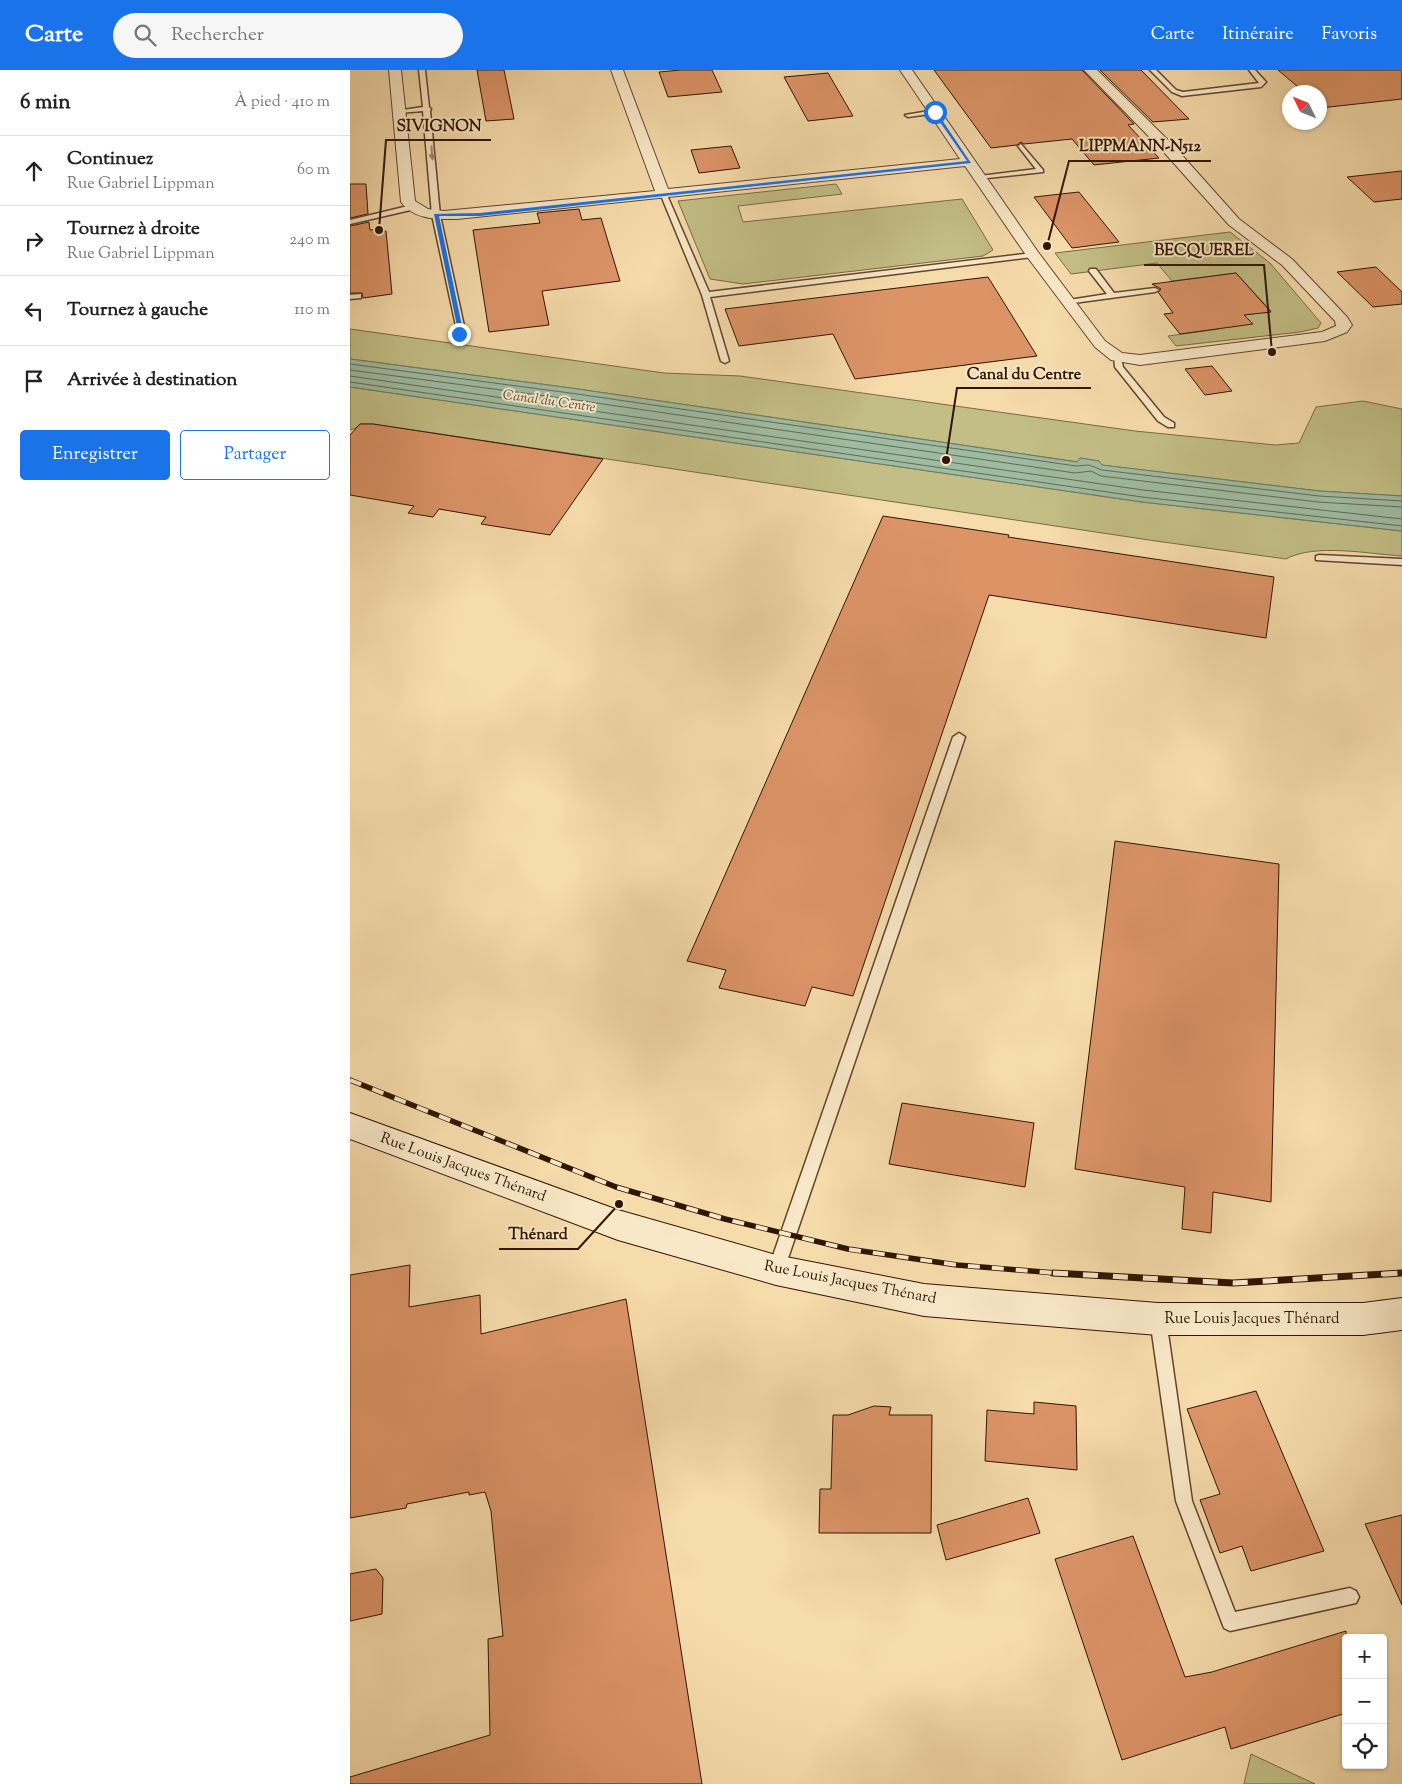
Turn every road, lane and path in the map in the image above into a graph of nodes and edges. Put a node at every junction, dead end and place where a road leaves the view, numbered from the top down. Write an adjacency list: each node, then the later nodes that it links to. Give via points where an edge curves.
1 (394, 70): 9 (street)
2 (422, 70): 8 (lane)
3 (616, 70): 15 (street)
4 (906, 70): 10 (street)
5 (1090, 70): 26 (street, via 1234,222 1287,262 1344,325 1335,334 1315,337 1140,360)
6 (1153, 70): 7 (lane, via 1174,91 1182,94 1261,84 1262,79)
7 (1252, 70)
8 (428, 108): 9 (lane); 17 (lane, one-way to 17)
9 (399, 111): 16 (street, via 408,202)
10 (935, 112): 11 (lane); 13 (street)
11 (908, 115)
12 (1021, 146): 14 (lane, via 1041,171)
13 (970, 162): 14 (street); 15 (street)
14 (980, 178): 19 (street)
15 (663, 196): 17 (street, via 480,215); 22 (lane)
16 (412, 207): 17 (street); 18 (lane)
17 (436, 215): 25 (lane)
18 (350, 222)
19 (1033, 255): 22 (lane); 24 (street)
20 (1094, 271): 23 (lane)
21 (1155, 290): 23 (lane)
22 (706, 295): 27 (lane)
23 (1112, 296): 24 (lane)
24 (1069, 302): 26 (street, via 1100,344)
25 (459, 334)
26 (1118, 357): 28 (lane, via 1119,367 1161,419)
27 (725, 361)
28 (1171, 425)
29 (1319, 558): 30 (lane)
30 (1402, 562)
31 (958, 737): 33 (lane)
32 (351, 1127): 33 (main road, Rue Louis Jacques Thénard, via 618,1225)
33 (776, 1270): 35 (main road, Rue Louis Jacques Thénard, via 924,1300)
34 (1402, 1314): 35 (main road, Rue Louis Jacques Thénard, via 1363,1319)
35 (1158, 1319): 36 (lane, via 1184,1501 1230,1622)
36 (1350, 1596)

